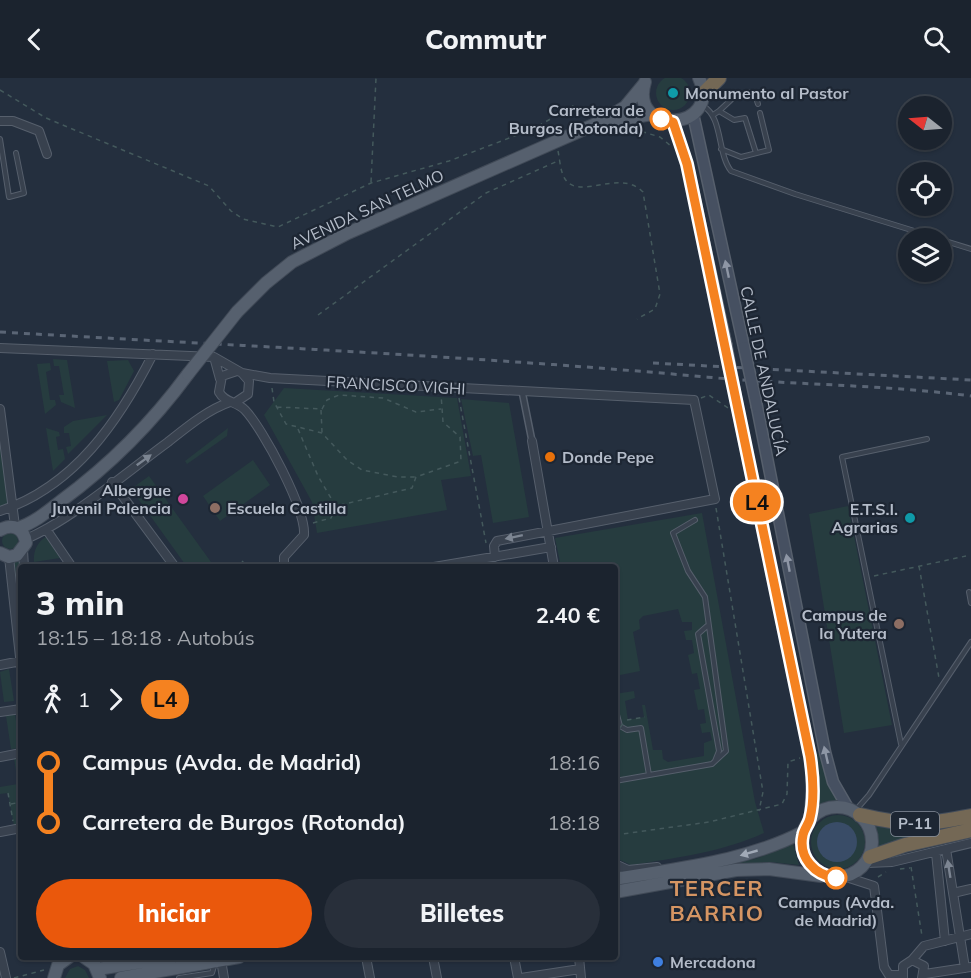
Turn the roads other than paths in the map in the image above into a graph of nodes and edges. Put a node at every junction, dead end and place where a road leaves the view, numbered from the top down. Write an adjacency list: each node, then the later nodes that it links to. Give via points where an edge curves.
1 (699, 78): 4 (main road)
2 (718, 78): 4 (highway)
3 (646, 81): 8 (main road, via 644,100); 12 (main road, AVENIDA SAN TELMO, via 625,107)
4 (699, 104): 9 (lane); 11 (main road); 67 (main road, CALLE DE ANDALUCÍA, one-way to 4, bridge, via 833,782 825,752)
5 (758, 104): 6 (lane, via 749,92 733,98)
6 (719, 111): 9 (lane); 16 (lane, via 734,120 745,118)
7 (760, 113): 16 (lane, via 769,150)
8 (652, 114): 11 (main road); 12 (main road, AVENIDA SAN TELMO)
9 (713, 115): 14 (lane)
10 (0, 121): 17 (street, via 13,121 39,131)
11 (673, 122): 69 (main road, CALLE DE ANDALUCÍA, bridge, via 687,164 726,344 810,756)
12 (598, 123): 41 (main road, AVENIDA SAN TELMO, bridge, via 348,233 292,262 237,312 165,406 124,450)
13 (0, 139): 15 (lane, via 9,197 24,193)
14 (721, 148): 16 (lane, via 741,157); 18 (lane, via 731,171)
15 (16, 153)
16 (756, 153)
17 (47, 154)
18 (906, 228)
19 (952, 243): 20 (lane)
20 (971, 249)
21 (0, 348): 22 (street)
22 (153, 354): 23 (street); 35 (street, via 136,389 105,435 61,479)
23 (214, 357): 24 (street); 26 (street)
24 (240, 372): 25 (street, FRANCISCO VIGHI); 26 (street, via 227,372); 27 (street, via 249,381)
25 (270, 378): 27 (street, via 255,382); 28 (street, FRANCISCO VIGHI)
26 (220, 379): 29 (street, via 219,392)
27 (249, 391): 29 (street); 31 (street)
28 (522, 391): 33 (street); 40 (street, FRANCISCO VIGHI, via 694,399 715,499)
29 (233, 402): 31 (street); 34 (street, one-way to 29, via 191,424)
30 (0, 409): 35 (street)
31 (252, 418): 48 (street, via 291,489 304,528 300,542 284,558)
32 (927, 440): 61 (lane, via 842,457)
33 (531, 441): 40 (street)
34 (112, 482): 38 (street); 47 (street)
35 (14, 507): 36 (street); 41 (street)
36 (0, 511)
37 (695, 520): 53 (lane, via 673,533 688,571 705,597 710,618)
38 (46, 529): 41 (street); 46 (street)
39 (0, 530): 41 (main road, via 7,526)
40 (547, 530): 42 (street); 44 (street, one-way to 44, via 497,541)
41 (23, 534): 43 (main road, via 17,555); 45 (street)
42 (551, 547): 44 (street); 50 (street)
43 (2, 554): 54 (street)
44 (492, 557): 49 (street)
45 (24, 564)
46 (70, 564)
47 (173, 564)
48 (284, 564)
49 (451, 564)
50 (554, 564)
51 (969, 592): 52 (lane)
52 (971, 603)
53 (707, 626): 64 (lane, via 698,634 719,751); 64 (lane, via 727,744 723,756)
54 (18, 640)
55 (971, 642): 61 (lane)
56 (18, 662): 57 (street)
57 (0, 665)
58 (18, 709): 59 (street)
59 (0, 712)
60 (618, 716): 65 (lane, via 627,730 641,728)
61 (901, 744): 67 (lane, via 869,795)
62 (18, 754): 63 (street)
63 (0, 757)
64 (712, 764): 65 (lane)
65 (649, 775): 66 (lane)
66 (618, 780)
67 (854, 811): 68 (highway, P-11, via 899,824); 69 (main road, via 827,808); 77 (main road, via 871,830)
68 (971, 816)
69 (810, 819): 73 (main road)
70 (18, 827): 72 (street)
71 (971, 830): 77 (highway, P-11, via 905,845)
72 (0, 832)
73 (803, 832): 79 (main road, one-way to 79, via 769,848); 80 (main road, via 802,843 809,864)
74 (971, 843): 75 (street)
75 (946, 849): 76 (street); 85 (street, one-way to 75)
76 (936, 853): 77 (street); 88 (street)
77 (868, 860): 81 (main road)
78 (618, 865): 79 (street, via 628,870)
79 (683, 867): 82 (main road)
80 (826, 876): 81 (main road); 84 (main road, via 769,869 736,870)
81 (846, 877): 104 (street, via 869,882 876,890 884,966 889,975)
82 (618, 878)
83 (971, 890): 85 (street)
84 (618, 891)
85 (953, 892): 87 (street)
86 (971, 934): 87 (street)
87 (960, 936): 88 (street); 100 (street)
88 (945, 941): 97 (street, via 924,946)
89 (0, 952): 98 (street)
90 (62, 960): 103 (main road)
91 (138, 960): 99 (main road)
92 (233, 960): 101 (main road)
93 (367, 960): 110 (street)
94 (434, 960): 111 (street)
95 (514, 960): 112 (street)
96 (579, 960): 102 (street)
97 (912, 960): 104 (street, via 903,966); 105 (street, via 924,966)
98 (1, 964): 106 (street)
99 (92, 964)
100 (968, 967): 105 (street)
101 (216, 968): 107 (main road); 108 (lane); 109 (street)
102 (580, 969): 112 (street); 113 (street)
103 (49, 975)
104 (903, 976)
105 (923, 976)
106 (6, 978)
107 (121, 978)
108 (179, 978)
109 (224, 978)
110 (370, 978)
111 (437, 978)
112 (520, 978)
113 (581, 978)

